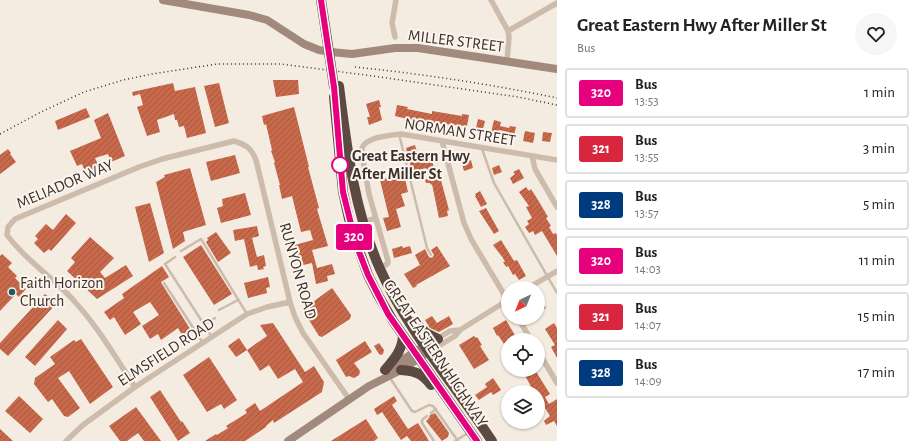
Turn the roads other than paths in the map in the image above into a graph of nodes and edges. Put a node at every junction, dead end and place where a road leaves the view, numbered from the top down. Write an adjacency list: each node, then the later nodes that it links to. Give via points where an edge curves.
1 (163, 0): 10 (main road, MILLER STREET, via 249,14 267,20 304,44 319,50 352,54 395,48 418,48)
2 (320, 0): 9 (highway, GREAT EASTERN HIGHWAY)
3 (326, 0): 9 (highway, GREAT EASTERN HIGHWAY)
4 (396, 0): 8 (street, via 392,23)
5 (491, 0): 7 (street)
6 (557, 3): 7 (street)
7 (508, 31): 10 (street, via 510,37)
8 (395, 37)
9 (330, 39): 12 (highway, GREAT EASTERN HIGHWAY, bridge)
10 (507, 61): 11 (main road, MILLER STREET)
11 (557, 69)
12 (336, 86): 21 (highway, GREAT EASTERN HIGHWAY); 22 (highway, GREAT EASTERN HIGHWAY, via 343,192)
13 (400, 134): 14 (street, NORMAN STREET); 20 (street, NORMAN STREET, via 371,140 362,148 369,194); 24 (lane, via 427,248)
14 (442, 141): 16 (street, NORMAN STREET); 31 (street, via 464,223)
15 (242, 143): 34 (street, RUNYON ROAD, via 252,149 256,160); 52 (street, MELIADOR WAY, via 234,141 162,159 15,219 8,227 7,235 14,245 64,290 88,317)
16 (482, 148): 17 (street, NORMAN STREET); 28 (lane, via 494,183)
17 (532, 156): 18 (street, NORMAN STREET); 19 (street, via 535,169)
18 (557, 160)
19 (557, 207)
20 (376, 218): 21 (street); 26 (street, NORMAN STREET, via 388,261)
21 (362, 222): 22 (street, via 359,225); 26 (highway, GREAT EASTERN HIGHWAY)
22 (356, 244): 42 (highway, GREAT EASTERN HIGHWAY, via 378,295)
23 (181, 251): 33 (lane, via 201,239)
24 (431, 255)
25 (175, 257): 40 (lane, via 165,264)
26 (380, 269): 38 (highway, GREAT EASTERN HIGHWAY)
27 (557, 271): 28 (street)
28 (548, 277): 29 (street); 32 (lane)
29 (541, 281)
30 (164, 283): 45 (lane)
31 (501, 288)
32 (557, 293)
33 (238, 300): 36 (lane); 37 (lane)
34 (290, 302): 37 (street, ELMSFIELD ROAD); 53 (street, RUNYON ROAD, via 303,333)
35 (501, 304): 41 (street)
36 (219, 310)
37 (247, 314): 43 (street, ELMSFIELD ROAD)
38 (407, 317): 44 (highway, via 426,333); 46 (highway, GREAT EASTERN HIGHWAY)
39 (215, 318): 40 (lane)
40 (204, 326): 43 (lane)
41 (460, 330): 44 (street, via 450,331); 46 (street, via 455,336)
42 (403, 336): 47 (highway, GREAT EASTERN HIGHWAY); 50 (highway, via 400,351)
43 (212, 337): 45 (street, ELMSFIELD ROAD)
44 (438, 339): 46 (street)
45 (203, 343): 52 (street, ELMSFIELD ROAD)
46 (427, 349): 47 (main road); 64 (highway, GREAT EASTERN HIGHWAY)
47 (417, 356): 49 (main road); 50 (main road); 54 (highway, GREAT EASTERN HIGHWAY)
48 (545, 363): 51 (street)
49 (401, 370): 50 (main road); 54 (highway, via 409,370 424,376)
50 (387, 373): 53 (main road); 55 (lane, via 412,411 429,405)
51 (557, 383)
52 (135, 387): 59 (street, ELMSFIELD ROAD, via 83,425)
53 (349, 399): 60 (main road)
54 (450, 404): 58 (highway, GREAT EASTERN HIGHWAY)
55 (436, 409): 56 (lane); 62 (lane)
56 (431, 413)
57 (427, 416): 61 (lane, via 422,423)
58 (470, 431): 62 (lane); 63 (highway, GREAT EASTERN HIGHWAY)
59 (66, 441)
60 (288, 441)
61 (434, 441)
62 (457, 441)
63 (477, 441)
64 (492, 441)

